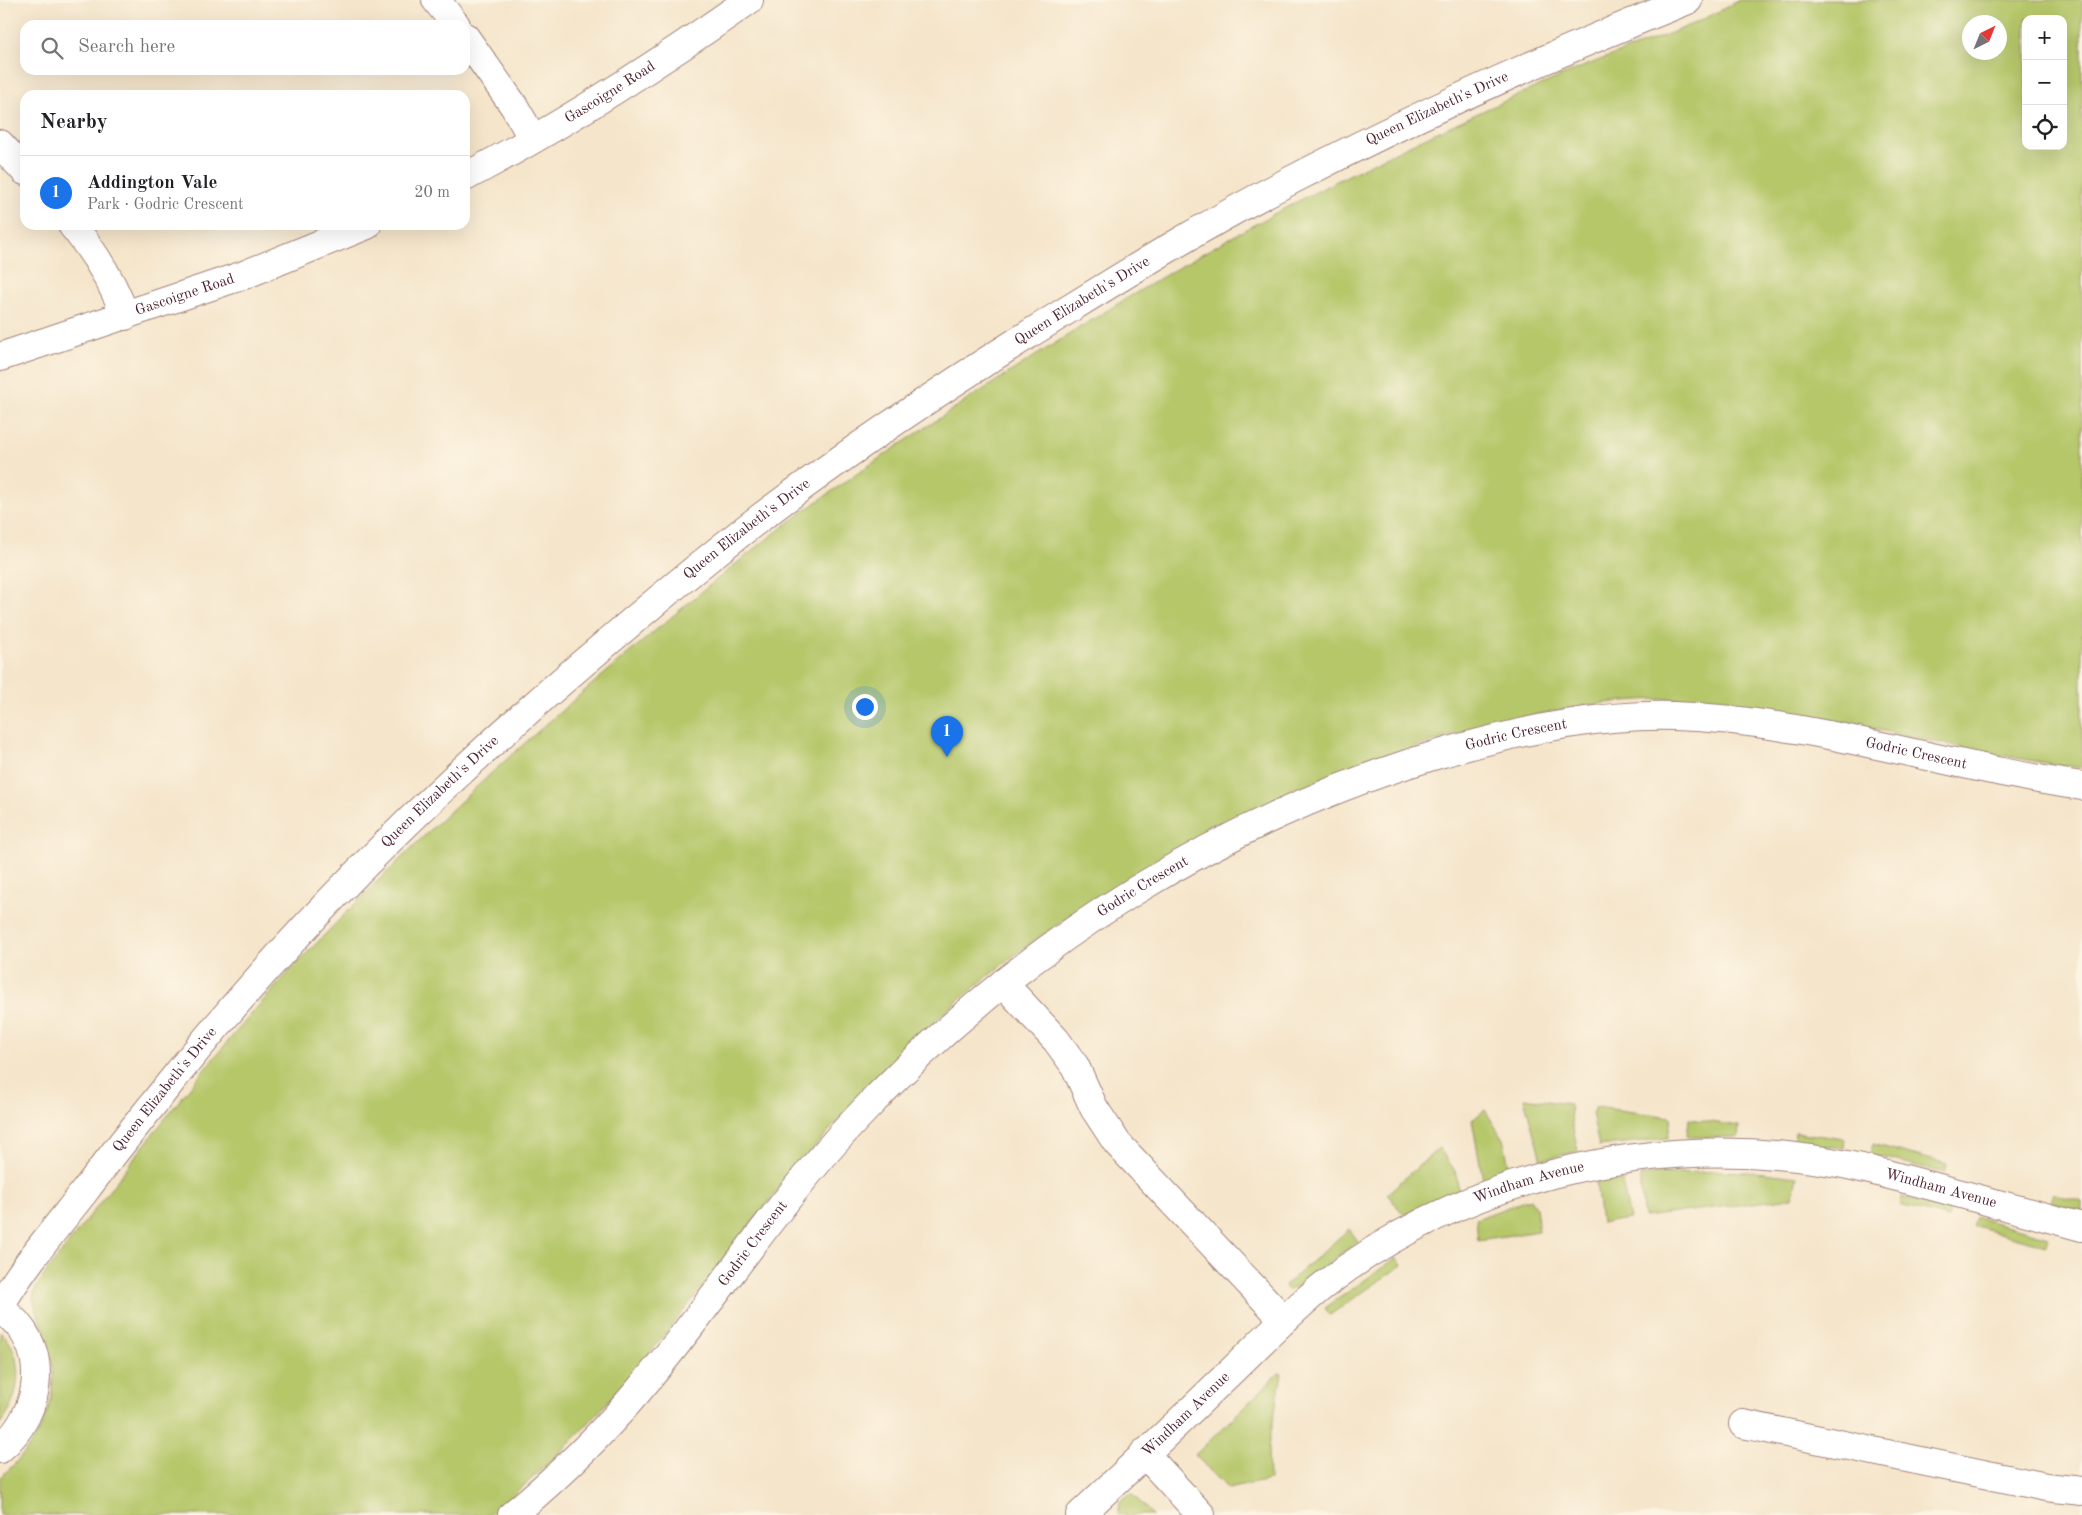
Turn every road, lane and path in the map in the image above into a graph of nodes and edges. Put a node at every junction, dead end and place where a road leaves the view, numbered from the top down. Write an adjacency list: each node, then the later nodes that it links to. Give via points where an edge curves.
1 (436, 0): 4 (street)
2 (749, 0): 6 (street, Gascoigne Road, via 676,52)
3 (1688, 0): 17 (street, Queen Elizabeth's Drive, via 1611,30 1461,97 1224,216 990,358 742,531 616,635 468,765 332,897 188,1058 57,1225)
4 (452, 20)
5 (470, 44): 6 (street)
6 (533, 139): 9 (street, Gascoigne Road)
7 (0, 144): 8 (street)
8 (20, 166)
9 (470, 173)
10 (76, 230): 12 (street, via 101,264)
11 (355, 230): 12 (street, Gascoigne Road, via 244,276)
12 (125, 316): 13 (street, Gascoigne Road)
13 (0, 357)
14 (2082, 786): 15 (street, Godric Crescent, via 1843,738 1707,717 1644,715 1540,729 1398,767 1348,785 1245,831 1139,888 1090,919)
15 (1003, 983): 18 (street, via 1056,1040 1075,1066 1094,1108 1117,1143); 23 (street, Godric Crescent, via 926,1049 857,1118 788,1198 641,1388 581,1452)
16 (2082, 1227): 18 (street, Windham Avenue, via 1891,1175 1814,1159 1727,1151 1629,1157 1539,1178 1434,1217 1354,1264)
17 (0, 1307): 20 (street, Queen Elizabeth's Drive, via 24,1331 36,1362 33,1398 26,1415)
18 (1284, 1320): 21 (street, Windham Avenue)
19 (1743, 1424): 22 (street, via 2046,1487)
20 (0, 1449)
21 (1144, 1453): 24 (street, Windham Avenue); 25 (street)
22 (2082, 1491)
23 (512, 1515)
24 (1080, 1515)
25 (1201, 1515)

